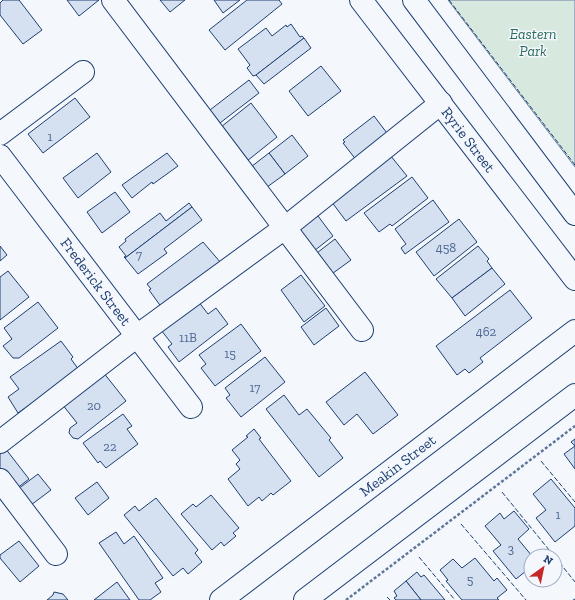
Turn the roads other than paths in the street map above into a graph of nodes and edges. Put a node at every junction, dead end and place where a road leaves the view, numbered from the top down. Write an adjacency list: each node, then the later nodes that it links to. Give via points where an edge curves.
1 (113, 0): 9 (street)
2 (361, 0): 5 (street, Ryrie Street)
3 (414, 0): 8 (street)
4 (83, 72): 6 (street)
5 (441, 103): 9 (street); 10 (street, Ryrie Street)
6 (0, 134)
7 (0, 156): 13 (street, Frederick Street)
8 (575, 214)
9 (286, 227): 11 (street); 13 (street)
10 (575, 279)
11 (362, 330)
12 (575, 331): 19 (street, Meakin Street)
13 (137, 336): 15 (street, Frederick Street); 16 (street)
14 (575, 395): 20 (street)
15 (191, 407)
16 (0, 442)
17 (0, 480): 18 (street)
18 (56, 554)
19 (221, 600)
20 (305, 600)

